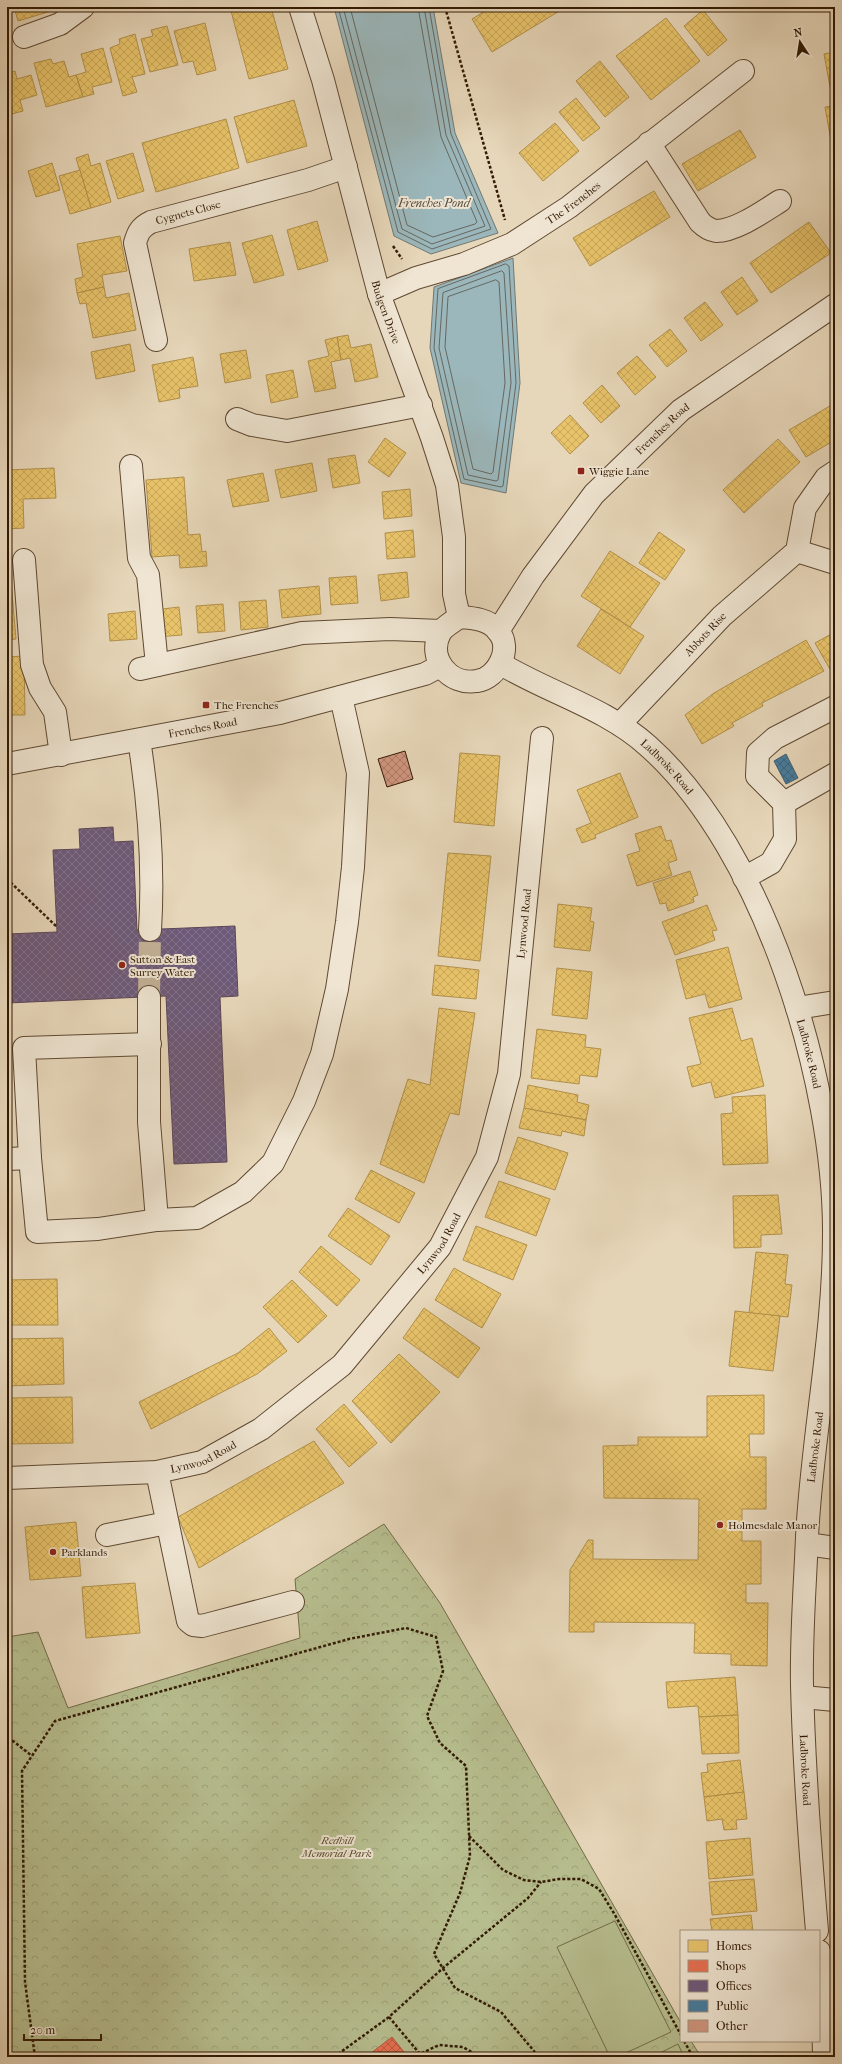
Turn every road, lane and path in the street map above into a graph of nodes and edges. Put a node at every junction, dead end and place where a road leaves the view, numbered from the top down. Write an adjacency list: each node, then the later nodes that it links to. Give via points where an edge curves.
1 (84, 7): 4 (street, via 60,24)
2 (300, 7): 7 (street, Budgen Drive)
3 (445, 7): 9 (path)
4 (24, 37)
5 (743, 71): 6 (street, The Frenches)
6 (649, 143): 8 (street, via 700,222 715,231 754,217); 9 (street, The Frenches, via 569,207)
7 (346, 167): 10 (street, Budgen Drive); 12 (street, Cygnets Close, via 308,180 151,222 142,227 135,243)
8 (780, 201)
9 (512, 244): 10 (street, The Frenches)
10 (379, 294): 13 (street, Budgen Drive)
11 (835, 305): 22 (street, Frenches Road, via 681,410 599,488 533,576)
12 (156, 340)
13 (421, 406): 14 (street, via 287,431); 20 (street, Budgen Drive, via 447,485 454,537 454,594)
14 (237, 420)
15 (131, 466): 21 (street, via 139,558 148,575 149,667 302,633 390,629)
16 (835, 472): 17 (street, via 826,478 806,508)
17 (797, 551): 19 (street); 27 (street, Abbots Rise, via 722,616)
18 (24, 560): 30 (street, via 32,665 40,688 56,712)
19 (835, 563)
20 (459, 618): 21 (street); 22 (street, via 479,618)
21 (441, 631): 24 (street, via 436,642)
22 (498, 631): 23 (street, via 502,642)
23 (501, 664): 24 (street, via 478,681 462,681 451,677); 27 (street, Ladbroke Road)
24 (440, 666): 25 (street, Frenches Road, via 426,674)
25 (342, 697): 29 (street, Frenches Road, via 280,713); 45 (street, via 358,773 353,867 337,989 322,1054 304,1101 273,1163 243,1192 197,1218)
26 (835, 707): 33 (street, via 775,738 758,752 757,776)
27 (620, 724): 34 (street, Ladbroke Road, via 647,745 669,767 722,838)
28 (542, 738): 47 (street, Lynwood Road, via 509,1074 487,1157 440,1247 342,1364 261,1429 202,1462)
29 (139, 740): 30 (street, Frenches Road); 37 (street, via 148,798 152,900)
30 (61, 755): 31 (street, Frenches Road)
31 (7, 764)
32 (835, 774): 33 (street)
33 (784, 803): 34 (street, via 785,839 771,863)
34 (744, 878): 40 (street, Ladbroke Road, via 778,954)
35 (7, 879): 36 (path)
36 (57, 927)
37 (150, 930)
38 (149, 997): 41 (street)
39 (835, 1002): 40 (street)
40 (797, 1008): 42 (street, Ladbroke Road)
41 (150, 1044): 43 (street, via 24,1048); 45 (street, via 149,1122)
42 (828, 1103): 46 (street, Ladbroke Road, via 834,1238)
43 (30, 1158): 44 (street); 45 (street, via 37,1232 98,1230)
44 (7, 1159)
45 (157, 1220)
46 (832, 1312): 51 (street, Ladbroke Road, via 809,1498)
47 (157, 1472): 48 (street, Lynwood Road); 49 (street)
48 (7, 1478)
49 (167, 1523): 50 (street); 53 (street, via 188,1621 193,1625 202,1626)
50 (107, 1535)
51 (807, 1544): 52 (street); 54 (street, Ladbroke Road)
52 (835, 1548)
53 (293, 1602)
54 (802, 1697): 55 (street); 60 (street, Ladbroke Road, via 807,1812)
55 (835, 1700)
56 (7, 1740): 57 (path, via 13,1740)
57 (32, 1756): 58 (path, via 55,1721 349,1639 406,1628 436,1637 443,1671 427,1716 440,1743 466,1766); 66 (path, via 22,1771 25,1982)
58 (469, 1836): 59 (path, via 503,1870 524,1880); 62 (path, via 470,1856 460,1893 434,1954)
59 (541, 1882): 62 (path, via 528,1898); 64 (path, via 581,1879 599,1889)
60 (817, 1930)
61 (820, 1964): 71 (street)
62 (443, 1968): 63 (path); 69 (path, via 455,1988 501,2012)
63 (389, 2017): 67 (path); 68 (path, via 420,2054 439,2045 463,2047)
64 (680, 2033)
65 (685, 2042): 70 (path)
66 (35, 2057)
67 (334, 2057)
68 (480, 2057)
69 (537, 2057)
70 (693, 2057)
71 (824, 2057)

